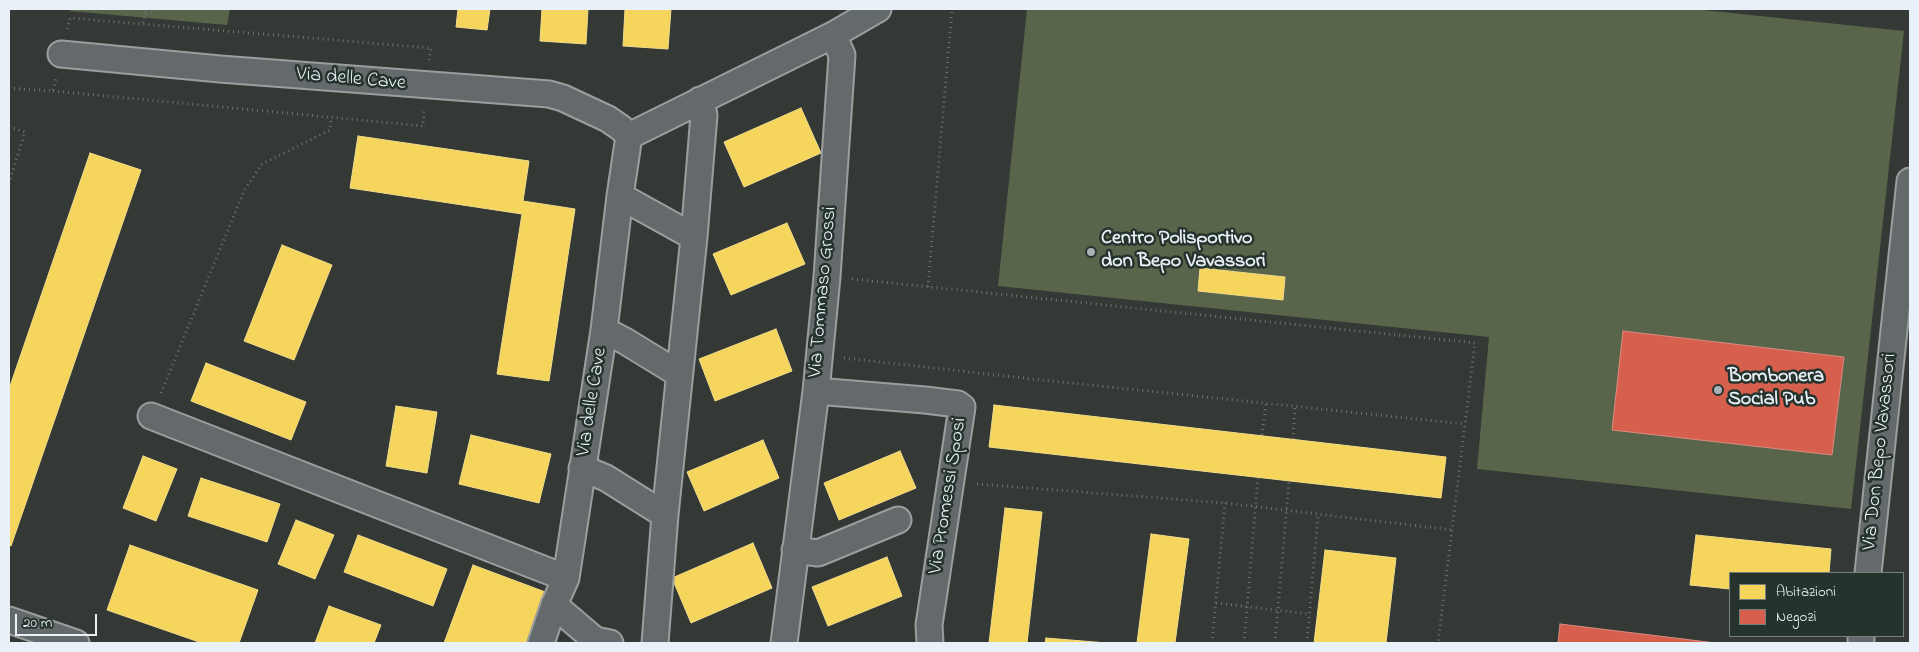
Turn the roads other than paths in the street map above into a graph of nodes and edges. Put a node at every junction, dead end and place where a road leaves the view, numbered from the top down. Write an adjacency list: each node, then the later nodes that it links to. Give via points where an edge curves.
1 (878, 9): 2 (street)
2 (833, 35): 4 (street); 11 (street, Via Tommaso Grossi, via 842,55)
3 (62, 54): 5 (street, Via delle Cave, via 548,94 608,119)
4 (700, 100): 5 (street); 8 (street, via 704,115)
5 (629, 136): 7 (street, Via delle Cave)
6 (1910, 181): 17 (street, Via Don Bepo Vavassori)
7 (620, 196): 8 (street); 9 (street, Via delle Cave)
8 (694, 237): 10 (street)
9 (604, 330): 10 (street); 13 (street, Via delle Cave)
10 (678, 374): 14 (street)
11 (816, 391): 16 (street, Via Tommaso Grossi); 26 (street, Via Promessi Sposi, via 960,405 962,411 952,482 929,625)
12 (152, 416): 18 (street)
13 (582, 468): 14 (street, via 606,478); 18 (street, Via delle Cave)
14 (665, 515): 24 (street)
15 (898, 520): 16 (street, via 818,553)
16 (795, 550): 25 (street, Via Tommaso Grossi)
17 (1868, 572)
18 (566, 578): 19 (street, Via delle Cave)
19 (554, 605): 22 (street, Via delle Cave); 23 (street, via 595,640)
20 (9, 620): 21 (street)
21 (76, 643)
22 (542, 643)
23 (610, 643)
24 (655, 643)
25 (784, 643)
26 (930, 643)

